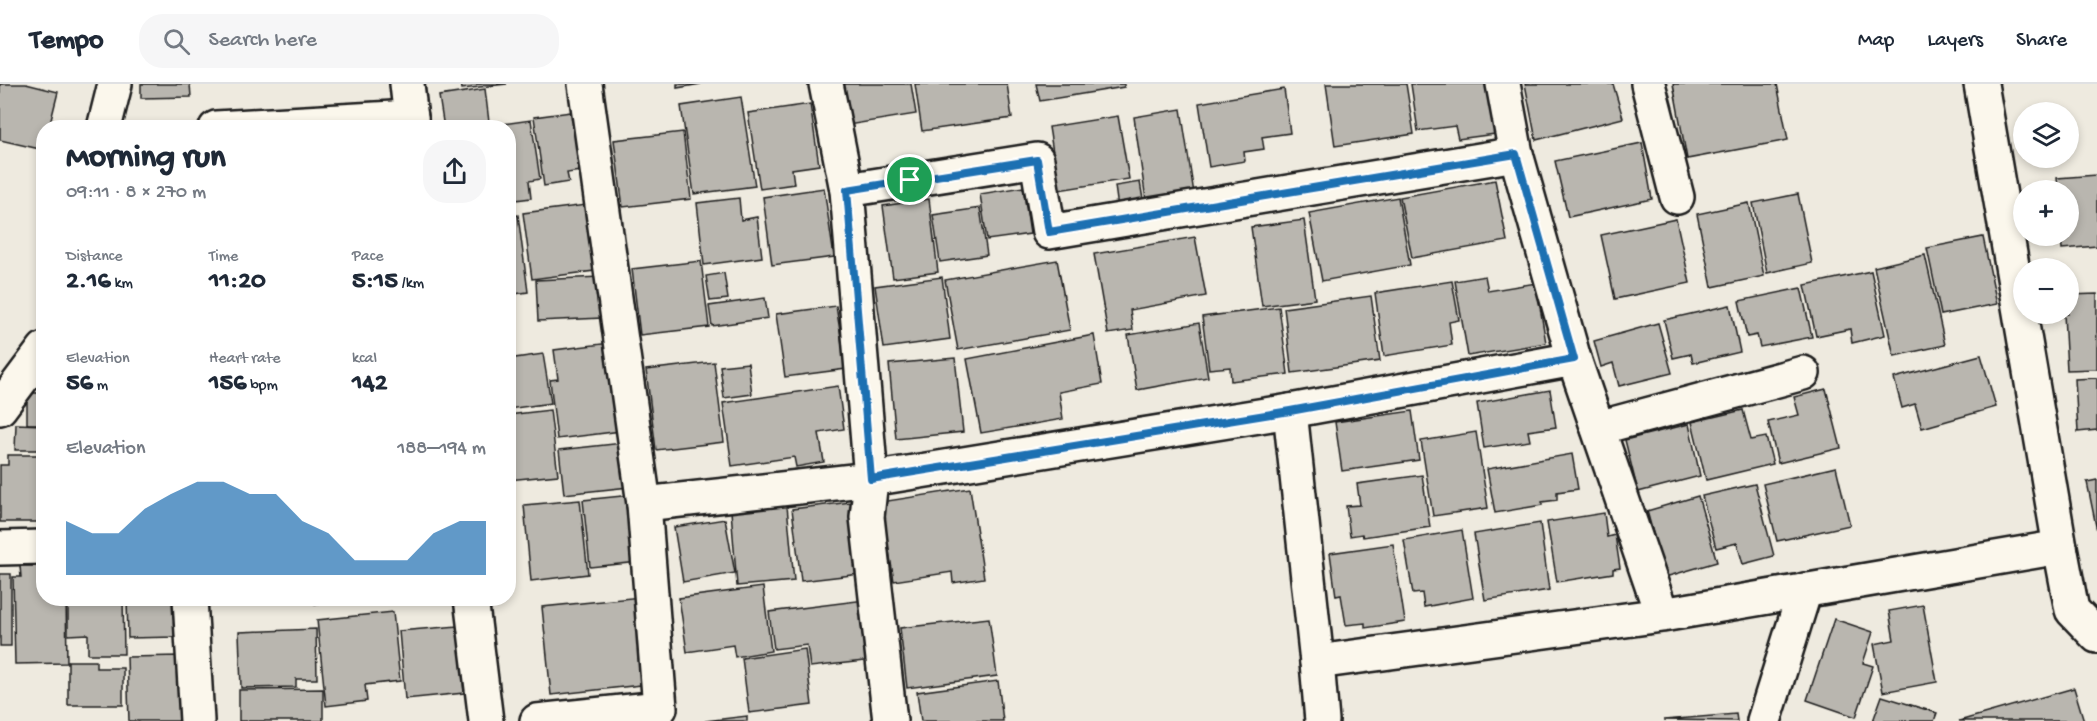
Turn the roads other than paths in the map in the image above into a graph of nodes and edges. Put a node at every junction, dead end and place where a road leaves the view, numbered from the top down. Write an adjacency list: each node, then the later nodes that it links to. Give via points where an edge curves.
1 (115, 84): 8 (street)
2 (407, 84): 9 (street)
3 (585, 84): 20 (street)
4 (826, 84): 11 (street)
5 (1503, 84): 10 (street)
6 (1648, 84): 12 (street)
7 (1981, 84): 23 (street)
8 (106, 120)
9 (412, 120)
10 (1516, 154): 11 (street, via 1049,232 1037,160); 14 (street)
11 (847, 190): 19 (street)
12 (1677, 197)
13 (36, 359): 16 (street)
14 (1574, 359): 17 (street); 18 (street)
15 (1803, 373): 18 (street)
16 (2, 401)
17 (1290, 411): 19 (street); 29 (street)
18 (1598, 428): 27 (street)
19 (871, 479): 20 (street); 33 (street, via 867,517)
20 (644, 504): 32 (street, via 660,708)
21 (36, 547): 22 (street)
22 (0, 548)
23 (2060, 548): 24 (street); 28 (street, via 2073,610)
24 (1805, 590): 27 (street); 35 (street)
25 (190, 606): 30 (street)
26 (472, 606): 31 (street)
27 (1662, 615): 29 (street)
28 (2097, 636)
29 (1317, 662): 34 (street)
30 (197, 721)
31 (486, 721)
32 (537, 721)
33 (890, 721)
34 (1322, 721)
35 (1764, 721)

